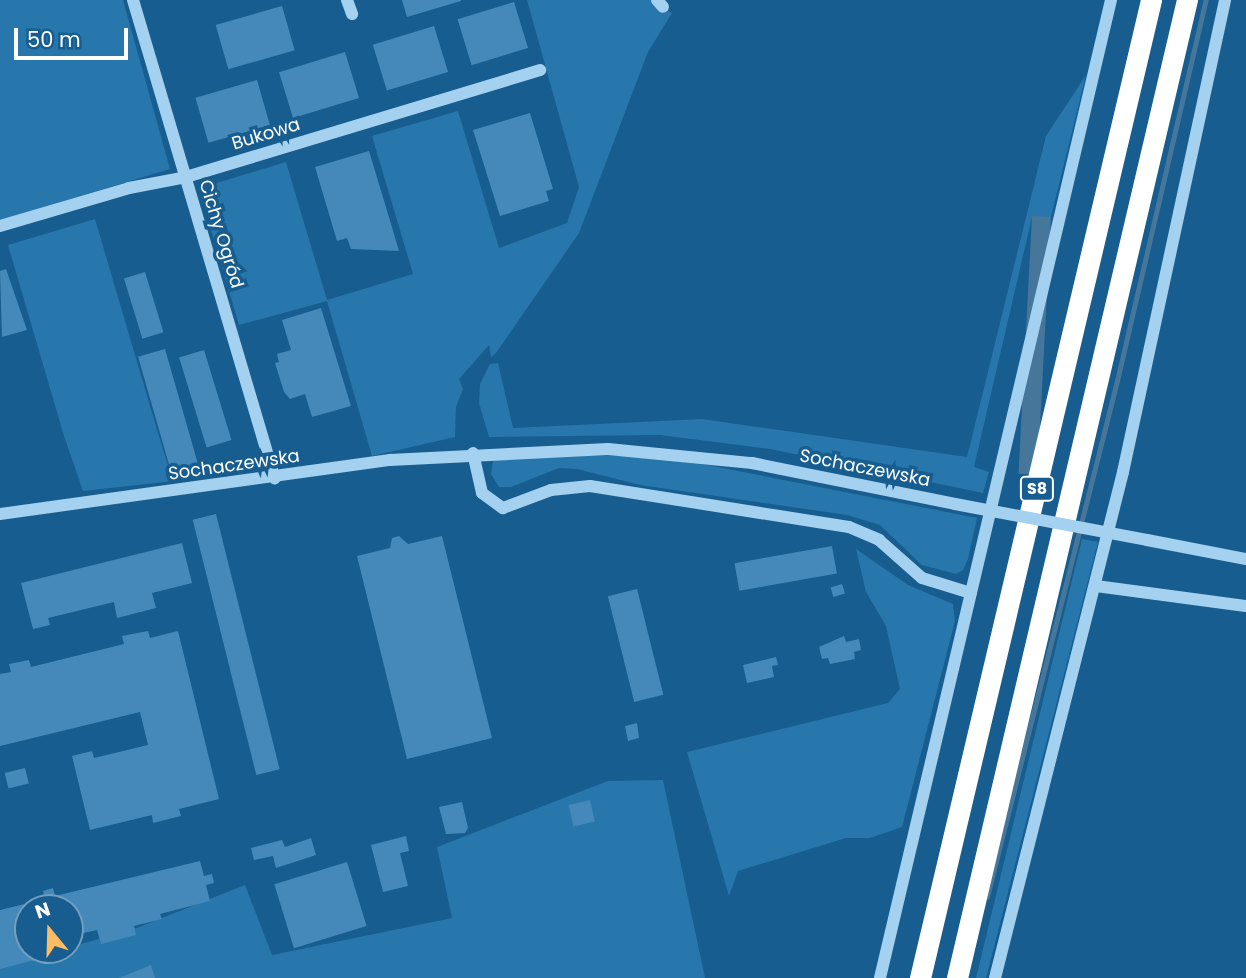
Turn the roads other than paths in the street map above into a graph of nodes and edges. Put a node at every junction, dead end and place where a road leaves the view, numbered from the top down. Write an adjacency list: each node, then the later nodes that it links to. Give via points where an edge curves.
1 (134, 0): 9 (street, Cichy Ogród)
2 (347, 0): 7 (street)
3 (1111, 0): 16 (street)
4 (1151, 0): 19 (highway, S8)
5 (1187, 0): 20 (highway, S8)
6 (1225, 0): 15 (street)
7 (352, 14)
8 (540, 70): 9 (street, Bukowa)
9 (186, 177): 10 (street, Bukowa, via 130,188); 12 (street, Cichy Ogród)
10 (0, 226)
11 (473, 453): 12 (street, Sochaczewska); 14 (street, Sochaczewska, bridge, via 608,449 686,454); 16 (street, via 482,493 503,508 551,490 590,485 849,527 879,540 922,578)
12 (275, 478): 13 (street, Sochaczewska)
13 (0, 514)
14 (1246, 559)
15 (1096, 586): 17 (street); 21 (street)
16 (971, 593): 18 (street)
17 (1246, 606)
18 (880, 978)
19 (920, 978)
20 (957, 978)
21 (995, 978)

